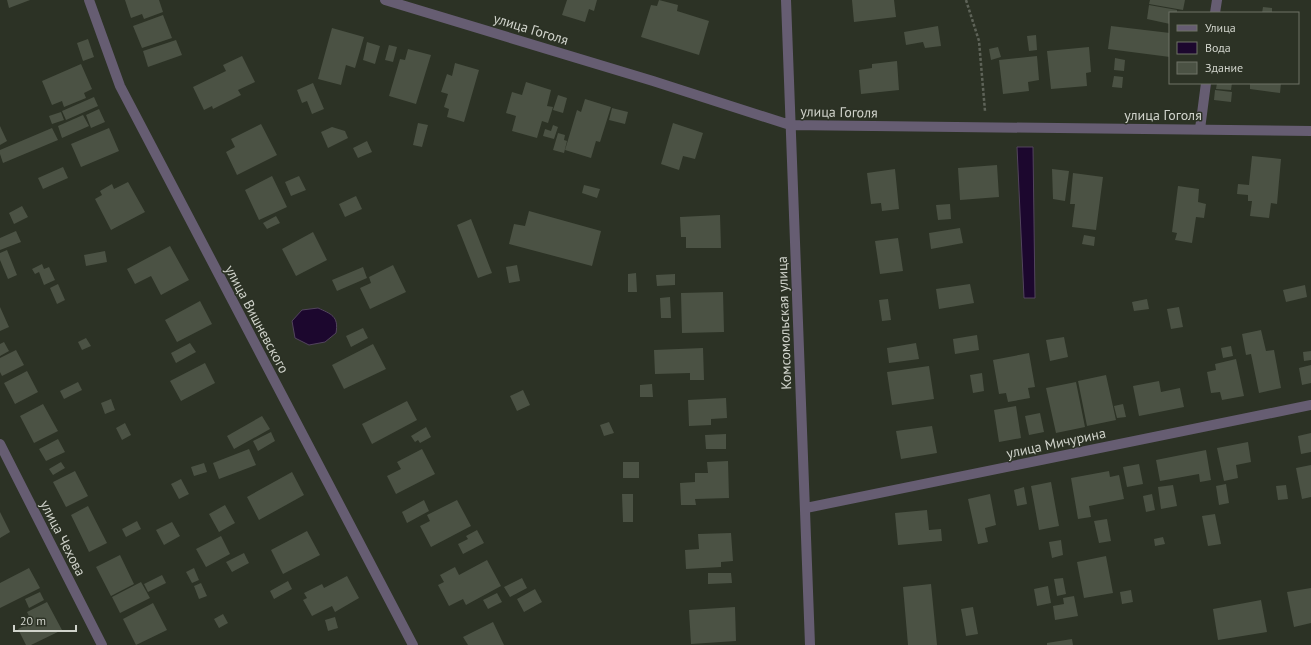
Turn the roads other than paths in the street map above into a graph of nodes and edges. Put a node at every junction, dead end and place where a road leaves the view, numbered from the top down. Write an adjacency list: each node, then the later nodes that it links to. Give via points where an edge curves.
1 (89, 0): 14 (street, улица Вишневского, via 120,86)
2 (385, 0): 7 (street, улица Гоголя)
3 (786, 0): 7 (street, Комсомольская улица)
4 (1217, 0): 5 (street)
5 (1215, 12)
6 (1206, 84): 8 (street)
7 (790, 125): 8 (street, улица Гоголя); 12 (street, Комсомольская улица)
8 (1200, 129): 9 (street, улица Гоголя)
9 (1311, 131)
10 (1311, 405): 12 (street, улица Мичурина)
11 (0, 444): 13 (street, улица Чехова)
12 (806, 508): 15 (street, Комсомольская улица)
13 (102, 645)
14 (413, 645)
15 (810, 645)

